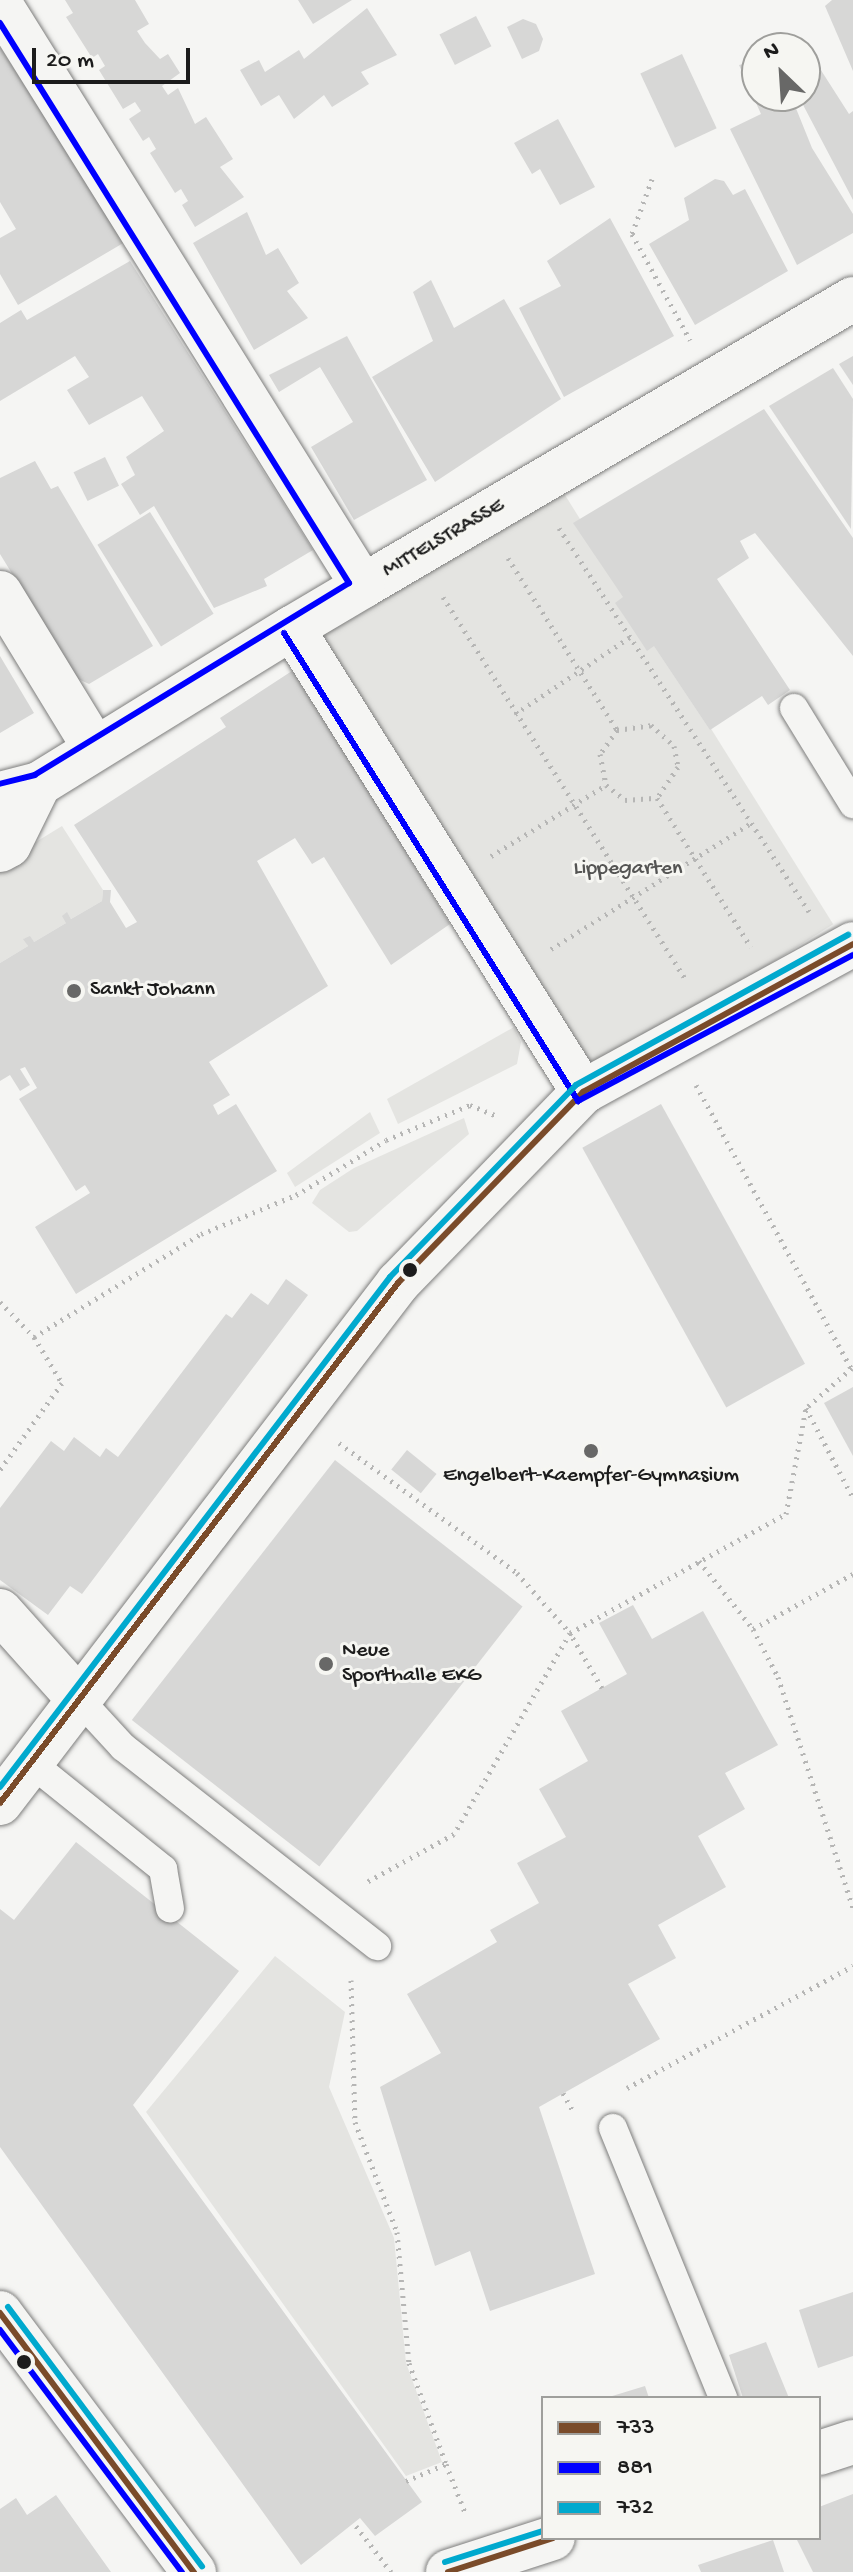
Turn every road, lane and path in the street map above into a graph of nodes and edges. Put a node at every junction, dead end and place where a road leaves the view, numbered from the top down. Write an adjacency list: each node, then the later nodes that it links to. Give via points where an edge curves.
1 (0, 4): 8 (street)
2 (652, 179): 4 (path, via 632,234)
3 (853, 299): 4 (street, MITTELSTRASSE)
4 (713, 382): 5 (street, MITTELSTRASSE)
5 (532, 487): 6 (street, MITTELSTRASSE); 11 (path)
6 (482, 516): 7 (street, MITTELSTRASSE); 12 (path)
7 (417, 555): 8 (street, MITTELSTRASSE); 14 (path)
8 (363, 586): 10 (street, MITTELSTRASSE)
9 (0, 593): 16 (street)
10 (292, 628): 16 (street, MITTELSTRASSE); 25 (street)
11 (630, 637): 12 (path); 22 (path)
12 (578, 671): 14 (path); 15 (path)
13 (794, 708): 21 (lane)
14 (515, 714): 20 (path)
15 (617, 730): 17 (path, via 600,754); 19 (path, via 651,725 674,746 678,767)
16 (94, 747): 18 (street, MITTELSTRASSE)
17 (606, 785): 19 (path, via 625,800); 20 (path)
18 (19, 789): 23 (street, MITTELSTRASSE)
19 (657, 798): 24 (path)
20 (576, 804): 25 (path); 26 (path)
21 (853, 804)
22 (751, 823): 24 (path); 27 (path)
23 (5, 848)
24 (696, 858): 26 (path); 29 (path)
25 (451, 881): 28 (street)
26 (634, 898): 28 (path); 30 (path)
27 (844, 948): 29 (street)
28 (509, 975): 31 (street)
29 (774, 986): 30 (street)
30 (692, 1030): 31 (street); 35 (path)
31 (583, 1092): 32 (street)
32 (542, 1134): 34 (path, via 470,1105 386,1140 296,1195 201,1234); 37 (street, via 398,1283)
33 (0, 1302): 34 (path)
34 (34, 1337): 38 (path, via 62,1383)
35 (852, 1368): 36 (path)
36 (806, 1408): 39 (path); 40 (path, via 786,1514)
37 (297, 1412): 44 (path, via 517,1573); 46 (street)
38 (0, 1470)
39 (853, 1498)
40 (699, 1561): 43 (path); 44 (path)
41 (853, 1574): 43 (path)
42 (0, 1611): 46 (street)
43 (753, 1629): 51 (path, via 778,1677)
44 (570, 1633): 45 (path); 49 (path, via 454,1834)
45 (602, 1688)
46 (77, 1697): 47 (street); 49 (lane, via 123,1747)
47 (30, 1762): 48 (street); 50 (lane, via 163,1869)
48 (0, 1803)
49 (325, 1905): 52 (lane)
50 (170, 1908)
51 (853, 1908)
52 (349, 1923): 53 (lane); 63 (path, via 355,2122 397,2232 409,2363)
53 (377, 1946)
54 (853, 1966): 56 (path)
55 (563, 2093): 57 (path, via 575,2116)
56 (617, 2093)
57 (589, 2108)
58 (613, 2128): 60 (lane)
59 (0, 2313): 68 (street)
60 (722, 2396)
61 (853, 2442): 62 (street)
62 (821, 2452)
63 (446, 2464): 64 (path); 67 (path)
64 (406, 2481)
65 (356, 2526): 69 (path)
66 (547, 2540): 67 (street)
67 (466, 2566)
68 (194, 2572)
69 (391, 2572)

